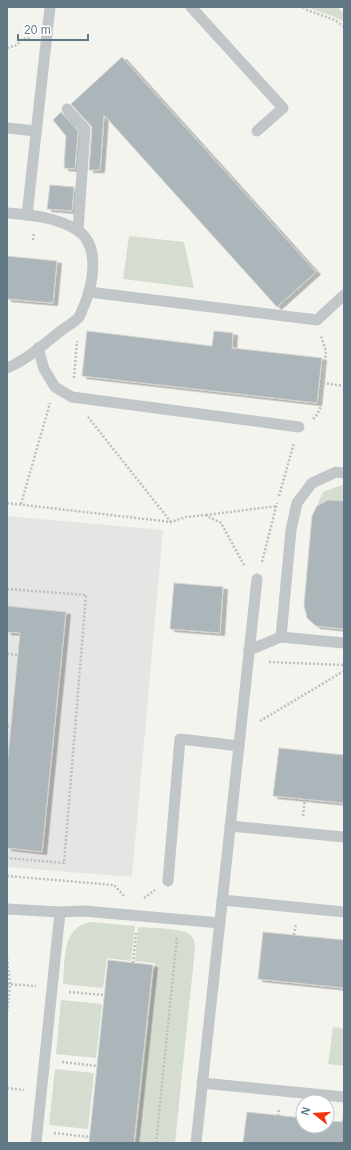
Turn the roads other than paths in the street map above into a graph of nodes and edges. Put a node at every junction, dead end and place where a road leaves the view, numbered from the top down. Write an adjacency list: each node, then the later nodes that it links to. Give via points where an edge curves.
1 (50, 7): 5 (lane)
2 (191, 7): 6 (lane, via 283,108)
3 (67, 109): 9 (lane, via 85,129)
4 (7, 128): 5 (lane)
5 (36, 131): 8 (lane)
6 (257, 131)
7 (7, 213): 8 (lane)
8 (27, 215): 9 (lane, via 60,222)
9 (78, 231): 10 (lane, via 88,242 93,257)
10 (89, 292): 11 (lane, via 316,320); 12 (lane, via 79,317)
11 (344, 295)
12 (38, 348): 13 (lane); 14 (lane, via 44,369 55,387 72,398)
13 (9, 364)
14 (299, 427)
15 (344, 473): 17 (lane, via 336,472 312,482 297,503 291,530)
16 (257, 579): 19 (lane)
17 (281, 637): 18 (lane); 19 (lane)
18 (344, 643)
19 (248, 655): 20 (lane)
20 (239, 746): 21 (lane); 23 (lane, via 180,739)
21 (230, 826): 22 (lane); 24 (lane)
22 (344, 837)
23 (168, 881)
24 (222, 900): 27 (lane); 28 (lane)
25 (7, 909): 26 (lane)
26 (60, 912): 28 (lane, via 135,910 179,919); 31 (lane)
27 (344, 912)
28 (220, 923): 29 (lane)
29 (202, 1083): 30 (lane); 32 (lane)
30 (344, 1097)
31 (36, 1143)
32 (196, 1143)

